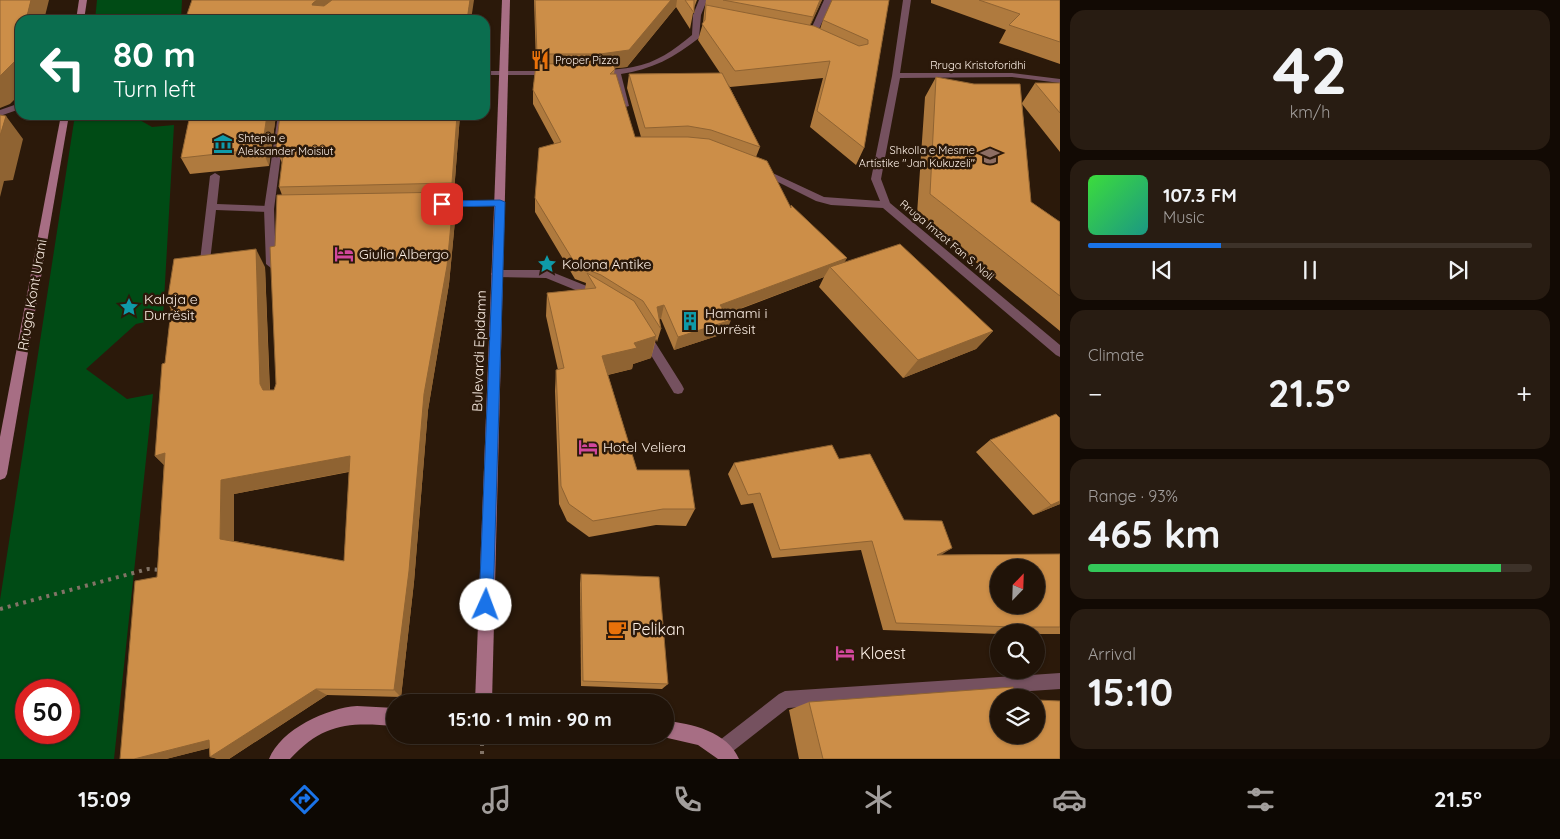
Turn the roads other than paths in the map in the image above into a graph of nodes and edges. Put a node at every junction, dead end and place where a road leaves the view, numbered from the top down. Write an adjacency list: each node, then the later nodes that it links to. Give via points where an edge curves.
1 (84, 0): 6 (main road)
2 (506, 0): 14 (main road, Bulevardi Epidamn)
3 (703, 0): 7 (street)
4 (828, 0): 10 (street)
5 (907, 0): 17 (street, Rruga Imzot Fan S. Noli)
6 (81, 15)
7 (697, 15): 8 (street); 12 (street, via 696,36 677,52 645,68)
8 (707, 17)
9 (802, 36): 10 (street)
10 (811, 38): 11 (street)
11 (820, 42)
12 (616, 72): 16 (street); 23 (street)
13 (490, 73): 14 (street)
14 (505, 73): 15 (street); 26 (main road, Bulevardi Epidamn)
15 (559, 73)
16 (596, 73)
17 (896, 76): 18 (street, Rruga Kristoforidhi, via 1012,75); 28 (street, Rruga Imzot Fan S. Noli, via 876,179)
18 (1060, 81)
19 (15, 108): 20 (street)
20 (0, 113)
21 (64, 120): 38 (main road, Rruga Kont Urani)
22 (282, 120): 30 (street)
23 (629, 120)
24 (752, 166): 28 (street, via 820,199)
25 (215, 176): 29 (street)
26 (500, 202): 27 (street); 32 (main road, Bulevardi Epidamn)
27 (432, 204)
28 (886, 205): 36 (street, Rruga Imzot Fan S. Noli)
29 (212, 207): 30 (street); 31 (street)
30 (274, 209): 33 (street)
31 (205, 261)
32 (497, 274): 34 (street, via 547,274 594,293); 40 (main road, Bulevardi Epidamn)
33 (272, 276)
34 (611, 304)
35 (640, 327): 37 (street)
36 (1060, 352)
37 (678, 389)
38 (0, 474)
39 (1060, 681): 43 (street, via 785,700)
40 (482, 694)
41 (386, 716): 44 (main road, via 351,714 322,722 291,743)
42 (674, 730): 43 (main road, via 703,738)
43 (726, 754)
44 (278, 759)

